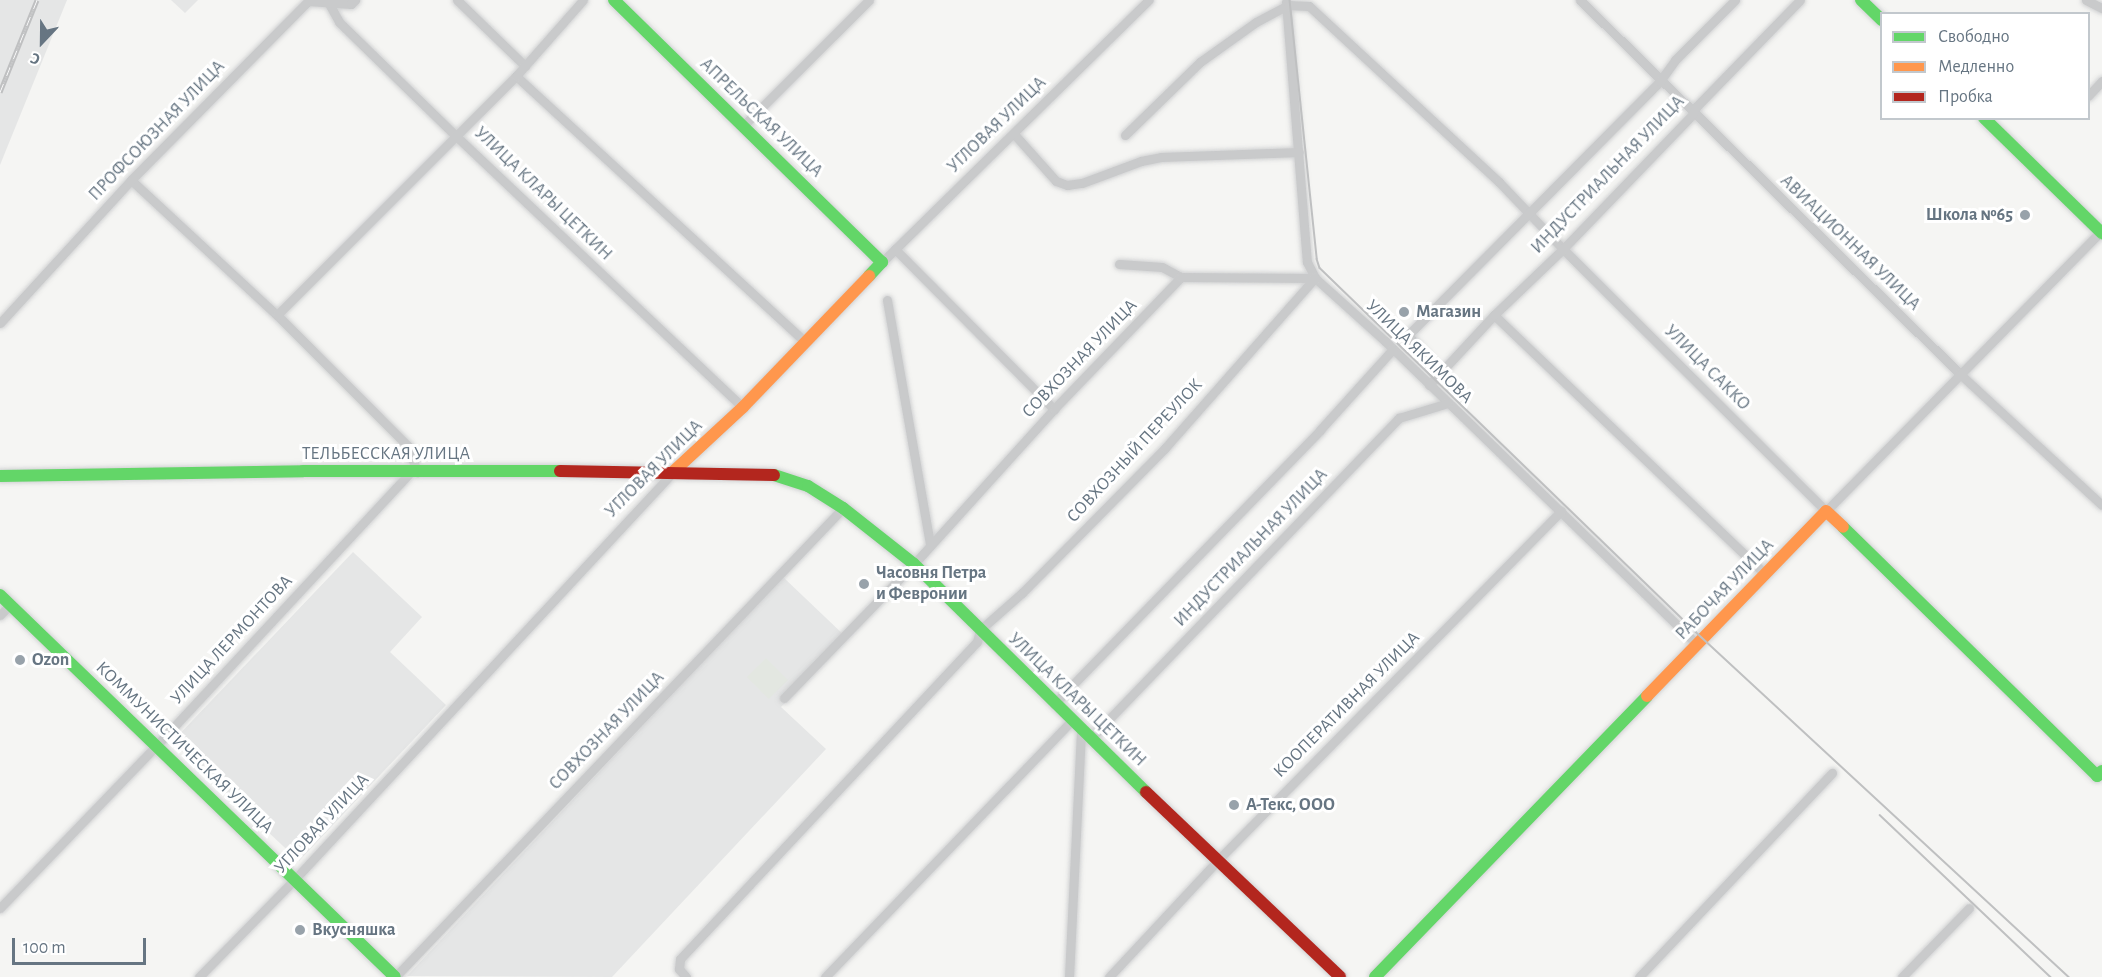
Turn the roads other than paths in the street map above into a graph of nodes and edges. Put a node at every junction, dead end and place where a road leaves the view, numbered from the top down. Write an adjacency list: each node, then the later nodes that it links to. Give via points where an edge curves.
1 (355, 0): 12 (street, ПРОФСОЮЗНАЯ УЛИЦА, via 351,4)
2 (457, 0): 16 (street)
3 (583, 0): 16 (street)
4 (614, 0): 23 (street, АПРЕЛЬСКАЯ УЛИЦА)
5 (869, 0): 23 (street)
6 (1149, 0): 24 (street, УГЛОВАЯ УЛИЦА)
7 (1580, 0): 18 (street, АВИАЦИОННАЯ УЛИЦА)
8 (1735, 0): 18 (street, ИНДУСТРИАЛЬНАЯ УЛИЦА, via 1675,60)
9 (1800, 0): 21 (street, ИНДУСТРИАЛЬНАЯ УЛИЦА, via 1696,107)
10 (1861, 0): 15 (street)
11 (2086, 0): 14 (street)
12 (328, 1): 26 (street, УЛИЦА КЛАРЫ ЦЕТКИН, via 339,22); 28 (street, ПРОФСОЮЗНАЯ УЛИЦА, via 308,1)
13 (1287, 2): 25 (street, via 1200,62); 27 (street, УЛИЦА ЯКИМОВА); 29 (street, УЛИЦА САККО, via 1309,6 1317,12)
14 (2102, 8)
15 (1880, 19)
16 (525, 66): 17 (street)
17 (516, 76): 26 (street); 41 (street)
18 (1660, 81): 21 (street, АВИАЦИОННАЯ УЛИЦА); 29 (street, ИНДУСТРИАЛЬНАЯ УЛИЦА)
19 (2102, 81): 20 (street)
20 (2090, 94)
21 (1694, 114): 32 (street, ИНДУСТРИАЛЬНАЯ УЛИЦА); 44 (street, АВИАЦИОННАЯ УЛИЦА)
22 (1985, 120): 30 (street)
23 (743, 126): 33 (street, АПРЕЛЬСКАЯ УЛИЦА)
24 (1014, 134): 27 (street, via 1056,181 1067,185 1161,157); 31 (street, УГЛОВАЯ УЛИЦА)
25 (1125, 135)
26 (456, 136): 38 (street); 47 (street, УЛИЦА КЛАРЫ ЦЕТКИН)
27 (1299, 153): 36 (street, УЛИЦА ЯКИМОВА, via 1307,262)
28 (131, 180): 38 (street); 40 (street, ПРОФСОЮЗНАЯ УЛИЦА)
29 (1529, 213): 32 (street, УЛИЦА САККО); 43 (street, ИНДУСТРИАЛЬНАЯ УЛИЦА, via 1408,335)
30 (2101, 231): 44 (street, РАБОЧАЯ УЛИЦА)
31 (896, 249): 33 (street, УГЛОВАЯ УЛИЦА); 48 (street)
32 (1563, 249): 39 (street, ИНДУСТРИАЛЬНАЯ УЛИЦА); 56 (street, УЛИЦА САККО)
33 (882, 262): 41 (street, УГЛОВАЯ УЛИЦА)
34 (1119, 264): 35 (street, via 1162,267)
35 (1181, 277): 36 (street); 48 (street, СОВХОЗНАЯ УЛИЦА)
36 (1315, 278): 42 (street, УЛИЦА ЯКИМОВА); 63 (street, СОВХОЗНЫЙ ПЕРЕУЛОК, via 1165,448)
37 (887, 300): 57 (street)
38 (278, 315): 50 (street, via 408,446)
39 (1494, 315): 43 (street, ИНДУСТРИАЛЬНАЯ УЛИЦА); 59 (street)
40 (0, 323)
41 (804, 341): 47 (street, УГЛОВАЯ УЛИЦА)
42 (1393, 350): 45 (street, УЛИЦА ЯКИМОВА); 66 (street, ИНДУСТРИАЛЬНАЯ УЛИЦА)
43 (1440, 373): 45 (street, ИНДУСТРИАЛЬНАЯ УЛИЦА)
44 (1960, 374): 53 (street, АВИАЦИОННАЯ УЛИЦА); 56 (street, РАБОЧАЯ УЛИЦА)
45 (1429, 384): 46 (street, УЛИЦА ЯКИМОВА)
46 (1448, 403): 55 (street, УЛИЦА ЯКИМОВА); 69 (street, ИНДУСТРИАЛЬНАЯ УЛИЦА, via 1399,418)
47 (743, 407): 49 (street, УГЛОВАЯ УЛИЦА)
48 (1054, 409): 57 (street, СОВХОЗНАЯ УЛИЦА)
49 (674, 471): 50 (street, ТЕЛЬБЕССКАЯ УЛИЦА); 51 (street, ТЕЛЬБЕССКАЯ УЛИЦА); 74 (street, УГЛОВАЯ УЛИЦА)
50 (414, 472): 52 (street, ТЕЛЬБЕССКАЯ УЛИЦА); 70 (street, УЛИЦА ЛЕРМОНТОВА)
51 (772, 474): 54 (street, УЛИЦА КЛАРЫ ЦЕТКИН, via 808,486)
52 (0, 476)
53 (2102, 505)
54 (843, 508): 58 (street, УЛИЦА КЛАРЫ ЦЕТКИН); 78 (street, СОВХОЗНАЯ УЛИЦА)
55 (1561, 511): 64 (street, УЛИЦА ЯКИМОВА); 73 (street, КООПЕРАТИВНАЯ УЛИЦА)
56 (1826, 512): 59 (street, РАБОЧАЯ УЛИЦА); 72 (street, УЛИЦА САККО)
57 (930, 544): 58 (street, СОВХОЗНАЯ УЛИЦА)
58 (914, 565): 63 (street, УЛИЦА КЛАРЫ ЦЕТКИН); 65 (street, СОВХОЗНАЯ УЛИЦА)
59 (1765, 574): 64 (street, РАБОЧАЯ УЛИЦА)
60 (0, 595): 61 (street, КОММУНИСТИЧЕСКАЯ УЛИЦА)
61 (10, 605): 62 (street); 70 (street, КОММУНИСТИЧЕСКАЯ УЛИЦА)
62 (0, 615)
63 (979, 636): 66 (street, УЛИЦА КЛАРЫ ЦЕТКИН); 79 (street, СОВХОЗНЫЙ ПЕРЕУЛОК, via 680,959 679,969)
64 (1697, 644): 84 (street, РАБОЧАЯ УЛИЦА)
65 (783, 698)
66 (1054, 704): 67 (street, УЛИЦА КЛАРЫ ЦЕТКИН)
67 (1071, 721): 68 (street, УЛИЦА КЛАРЫ ЦЕТКИН); 80 (street)
68 (1081, 730): 69 (street, УЛИЦА КЛАРЫ ЦЕТКИН); 81 (street)
69 (1090, 739): 73 (street, УЛИЦА КЛАРЫ ЦЕТКИН)
70 (156, 746): 74 (street, КОММУНИСТИЧЕСКАЯ УЛИЦА); 75 (street, УЛИЦА ЛЕРМОНТОВА)
71 (1832, 773): 85 (street)
72 (2100, 774)
73 (1217, 861): 82 (street, КООПЕРАТИВНАЯ УЛИЦА); 83 (street, УЛИЦА КЛАРЫ ЦЕТКИН)
74 (294, 880): 77 (street, УГЛОВАЯ УЛИЦА); 78 (street, КОММУНИСТИЧЕСКАЯ УЛИЦА)
75 (0, 908)
76 (1969, 908): 86 (street)
77 (199, 977)
78 (394, 977)
79 (686, 977)
80 (825, 977)
81 (1069, 977)
82 (1109, 977)
83 (1340, 977)
84 (1375, 977)
85 (1640, 977)
86 (1902, 977)

